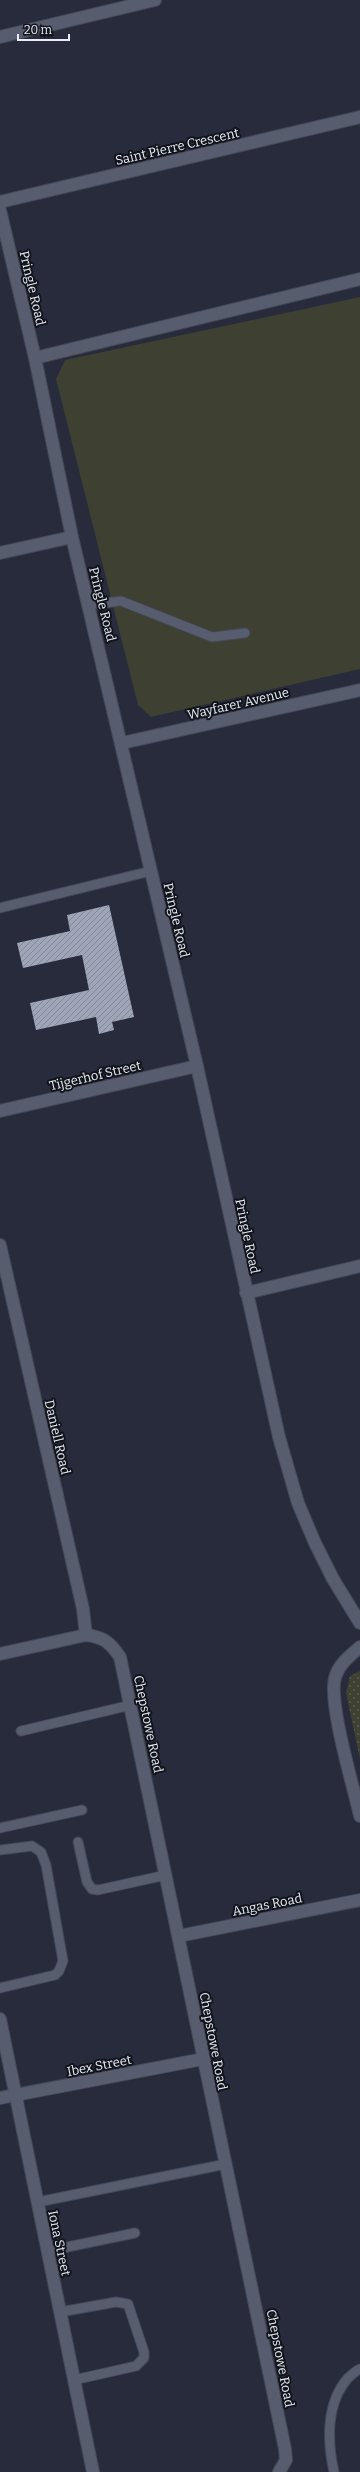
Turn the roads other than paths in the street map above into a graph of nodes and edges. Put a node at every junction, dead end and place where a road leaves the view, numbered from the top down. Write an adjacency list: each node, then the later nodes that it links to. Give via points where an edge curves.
1 (154, 0): 2 (street)
2 (0, 37)
3 (360, 117): 4 (street, Saint Pierre Crescent)
4 (0, 202)
5 (0, 210): 7 (street, Pringle Road)
6 (360, 279): 7 (street)
7 (35, 358): 8 (street, Pringle Road)
8 (72, 537): 9 (street); 10 (street, Pringle Road)
9 (0, 553)
10 (88, 605): 11 (lane, via 121,601 212,637); 13 (street, Pringle Road)
11 (245, 633)
12 (360, 690): 13 (street, Wayfarer Avenue)
13 (122, 743): 14 (street, Pringle Road)
14 (151, 871): 15 (lane); 16 (street, Pringle Road)
15 (0, 908)
16 (197, 1066): 17 (street, Tijgerhof Street); 20 (street, Pringle Road)
17 (0, 1111)
18 (0, 1245): 22 (street, Daniell Road, via 81,1602)
19 (360, 1266): 20 (street)
20 (246, 1293): 21 (street, Pringle Road, via 279,1437 298,1503 333,1579)
21 (360, 1623)
22 (86, 1635): 24 (street); 25 (street, Chepstowe Road, via 101,1637 111,1644 120,1657)
23 (360, 1647): 28 (street, via 341,1665 333,1683 337,1715)
24 (0, 1654)
25 (131, 1705): 26 (lane); 32 (street, Chepstowe Road)
26 (21, 1731)
27 (82, 1810): 29 (lane)
28 (360, 1816)
29 (0, 1828)
30 (78, 1842): 32 (lane, via 87,1882 92,1889 98,1890)
31 (0, 1850): 35 (lane, via 32,1846 41,1852 46,1864 63,1961 55,1975)
32 (166, 1875): 34 (street, Chepstowe Road)
33 (360, 1900): 34 (street, Angas Road)
34 (179, 1936): 37 (street, Chepstowe Road)
35 (0, 1988)
36 (0, 2019): 38 (street, Iona Street)
37 (203, 2059): 38 (street, Ibex Street); 40 (street, Chepstowe Road)
38 (16, 2095): 39 (street, Ibex Street); 41 (street, Iona Street)
39 (0, 2098)
40 (226, 2164): 41 (lane); 48 (street, Chepstowe Road, via 285,2449 286,2460)
41 (38, 2202): 43 (street, Iona Street)
42 (135, 2233): 43 (lane)
43 (48, 2251): 44 (street, Iona Street)
44 (60, 2312): 46 (street, Iona Street); 46 (lane, via 116,2302 128,2304 144,2352 142,2362 136,2366)
45 (360, 2369): 49 (lane, via 341,2386 331,2417 329,2435)
46 (74, 2380): 47 (street, Iona Street)
47 (92, 2472)
48 (279, 2472)
49 (334, 2472)

